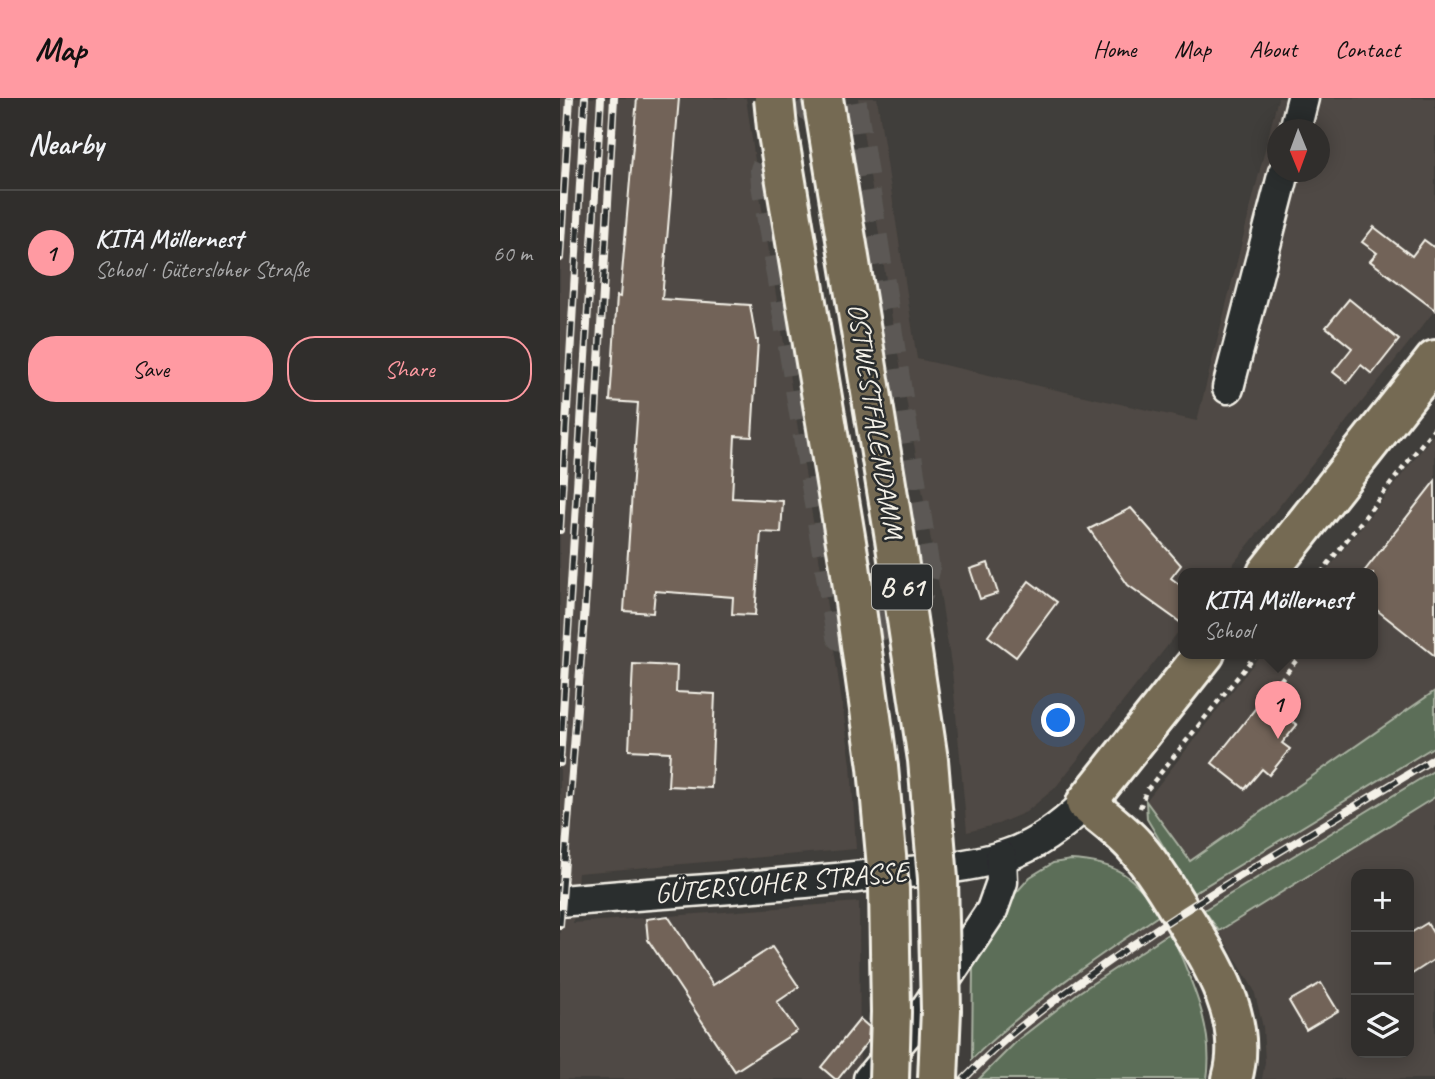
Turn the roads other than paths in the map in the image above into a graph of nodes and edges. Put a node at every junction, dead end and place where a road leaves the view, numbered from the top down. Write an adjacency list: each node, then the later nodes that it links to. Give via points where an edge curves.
1 (774, 98): 14 (main road, OSTWESTFALENDAMM / B 61, bridge, via 878,767 889,889)
2 (823, 98): 15 (main road, OSTWESTFALENDAMM / B 61, bridge, via 928,760 938,879)
3 (1303, 98): 4 (street)
4 (1298, 119)
5 (1281, 182): 7 (street)
6 (1435, 360): 8 (main road)
7 (1228, 388)
8 (1271, 568)
9 (1200, 659): 10 (main road, GÜTERSLOHER STRASSE)
10 (1086, 803): 11 (street, GÜTERSLOHER STRASSE, via 1047,836); 16 (main road, via 1134,846 1206,953 1232,1013)
11 (1001, 857): 12 (street, GÜTERSLOHER STRASSE, via 845,879); 13 (street, via 1002,882 992,910 920,1016)
12 (560, 901)
13 (869, 1079)
14 (889, 1079)
15 (938, 1079)
16 (1233, 1079)

